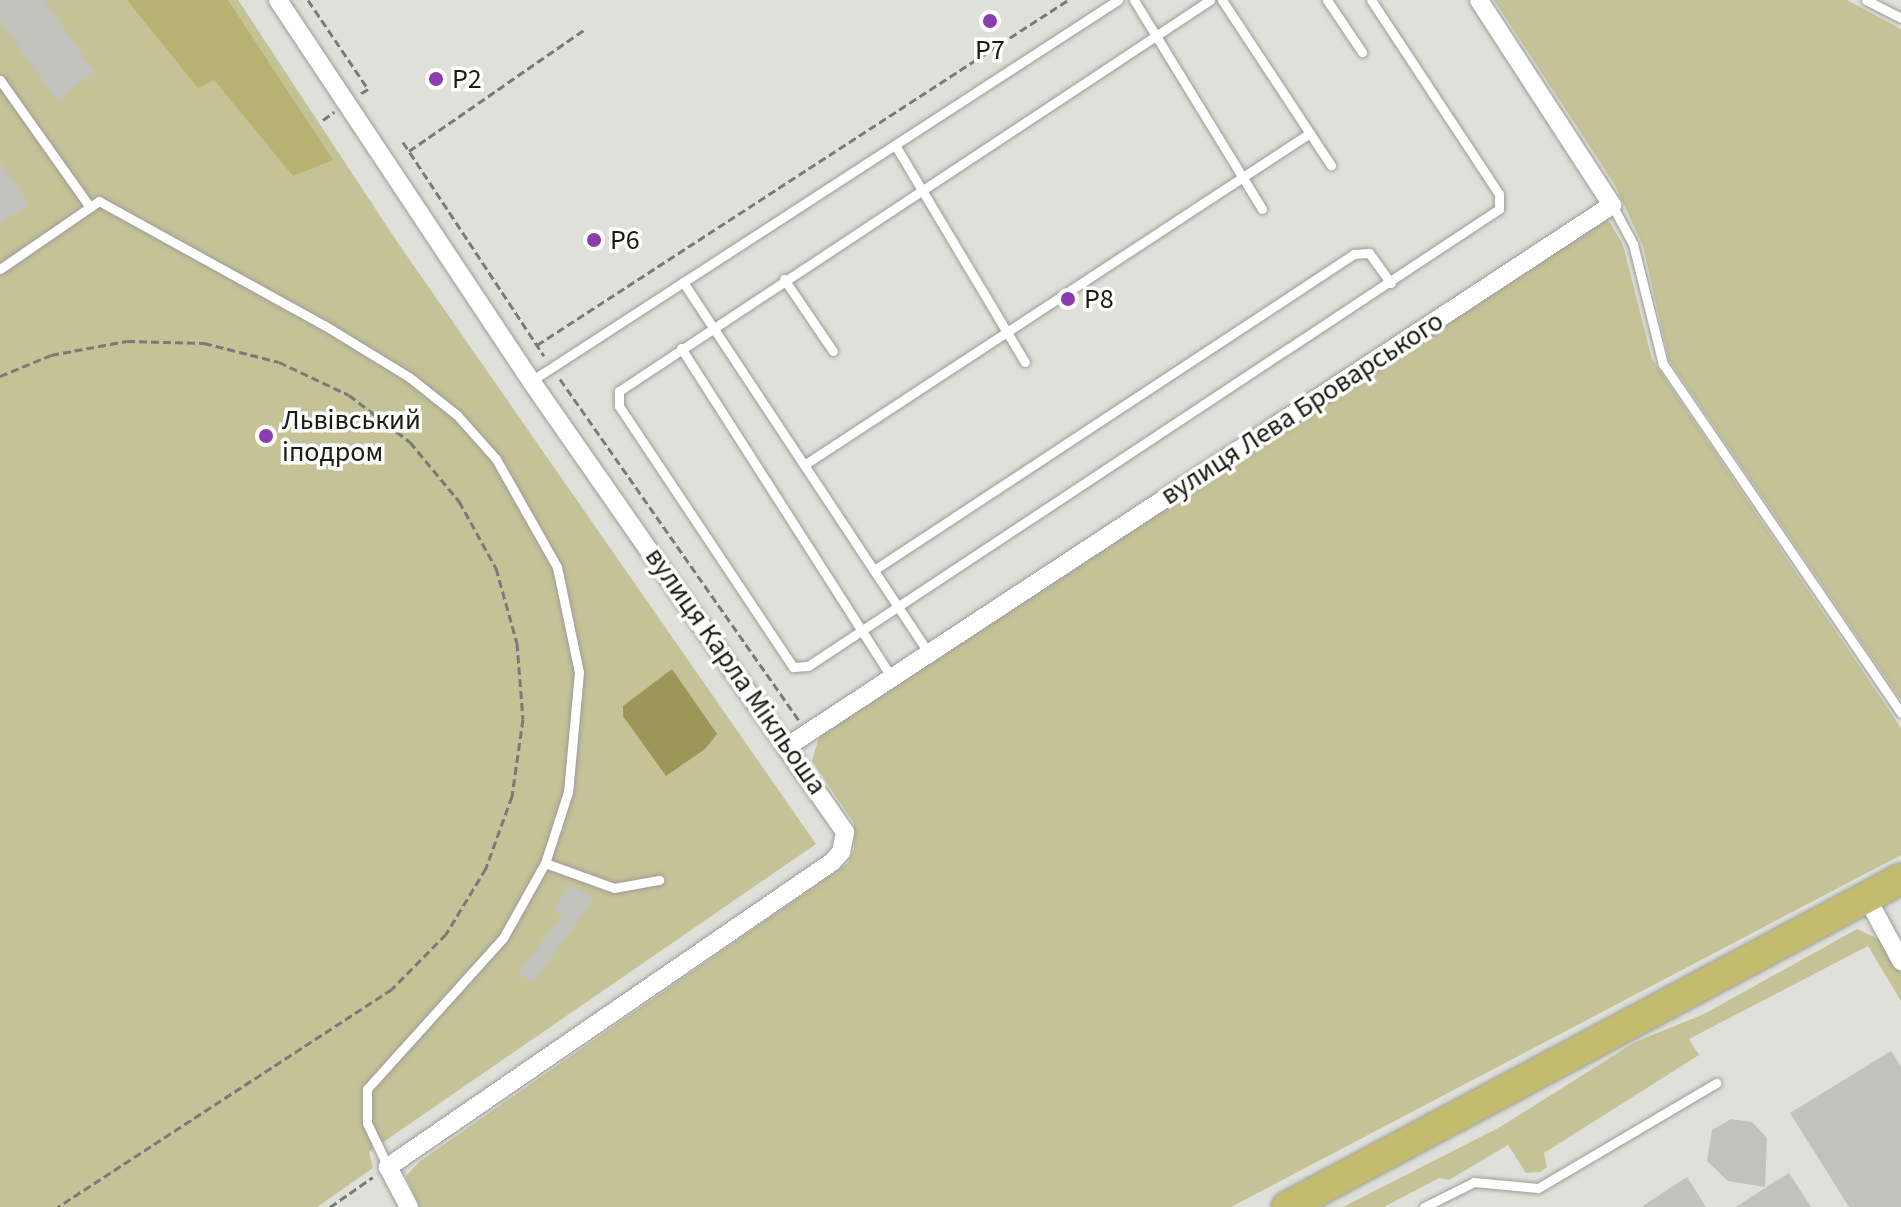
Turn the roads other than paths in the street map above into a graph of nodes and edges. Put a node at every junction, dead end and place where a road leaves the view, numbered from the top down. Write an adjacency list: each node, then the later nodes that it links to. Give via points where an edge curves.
1 (278, 0): 31 (street, вулиця Карла Мікльоша)
2 (1118, 0): 15 (lane)
3 (1134, 0): 11 (lane)
4 (1210, 0): 11 (lane)
5 (1222, 0): 14 (lane)
6 (1327, 0): 12 (lane)
7 (1371, 0): 25 (lane, via 1501,202 1494,215)
8 (1479, 0): 19 (street)
9 (1866, 0): 10 (lane)
10 (1901, 18)
11 (1156, 35): 17 (lane); 18 (lane)
12 (1362, 52)
13 (0, 80): 20 (lane)
14 (1310, 133): 16 (lane); 17 (lane)
15 (895, 145): 18 (lane); 24 (lane)
16 (1331, 165)
17 (1243, 177): 21 (lane); 27 (lane)
18 (921, 190): 23 (lane); 27 (lane)
19 (1612, 205): 36 (street, вулиця Лева Броварського); 38 (lane, via 1633,244 1663,364)
20 (90, 207): 22 (lane); 40 (lane, via 99,201 397,370 457,415 496,459 557,567 579,672 568,792)
21 (1262, 209)
22 (0, 269)
23 (784, 279): 26 (lane); 29 (lane)
24 (683, 282): 26 (lane); 31 (lane)
25 (1391, 283): 33 (lane, via 1369,253 1354,254); 34 (lane)
26 (712, 327): 28 (lane); 32 (lane)
27 (1007, 332): 30 (lane); 32 (lane)
28 (681, 348): 35 (lane); 35 (lane, via 624,385 619,406 788,662 808,666)
29 (833, 351)
30 (1025, 362)
31 (531, 381): 39 (street, вулиця Карла Мікльоша)
32 (804, 465): 33 (lane)
33 (874, 570): 34 (lane)
34 (898, 607): 35 (lane); 36 (lane)
35 (862, 631): 37 (lane)
36 (929, 653): 37 (street, вулиця Лева Броварського)
37 (892, 678): 39 (street, вулиця Лева Броварського)
38 (1901, 713)
39 (788, 746): 46 (street, вулиця Карла Мікльоша, via 842,822 844,843 832,862)
40 (545, 863): 42 (lane, via 614,888); 46 (lane, via 503,938 367,1089 367,1123)
41 (1901, 879): 43 (highway)
42 (659, 880)
43 (1867, 898): 44 (street); 48 (highway)
44 (1901, 961)
45 (1716, 1083): 49 (lane, via 1538,1188 1474,1182)
46 (388, 1167): 47 (street)
47 (409, 1207)
48 (1287, 1207)
49 (1424, 1207)

